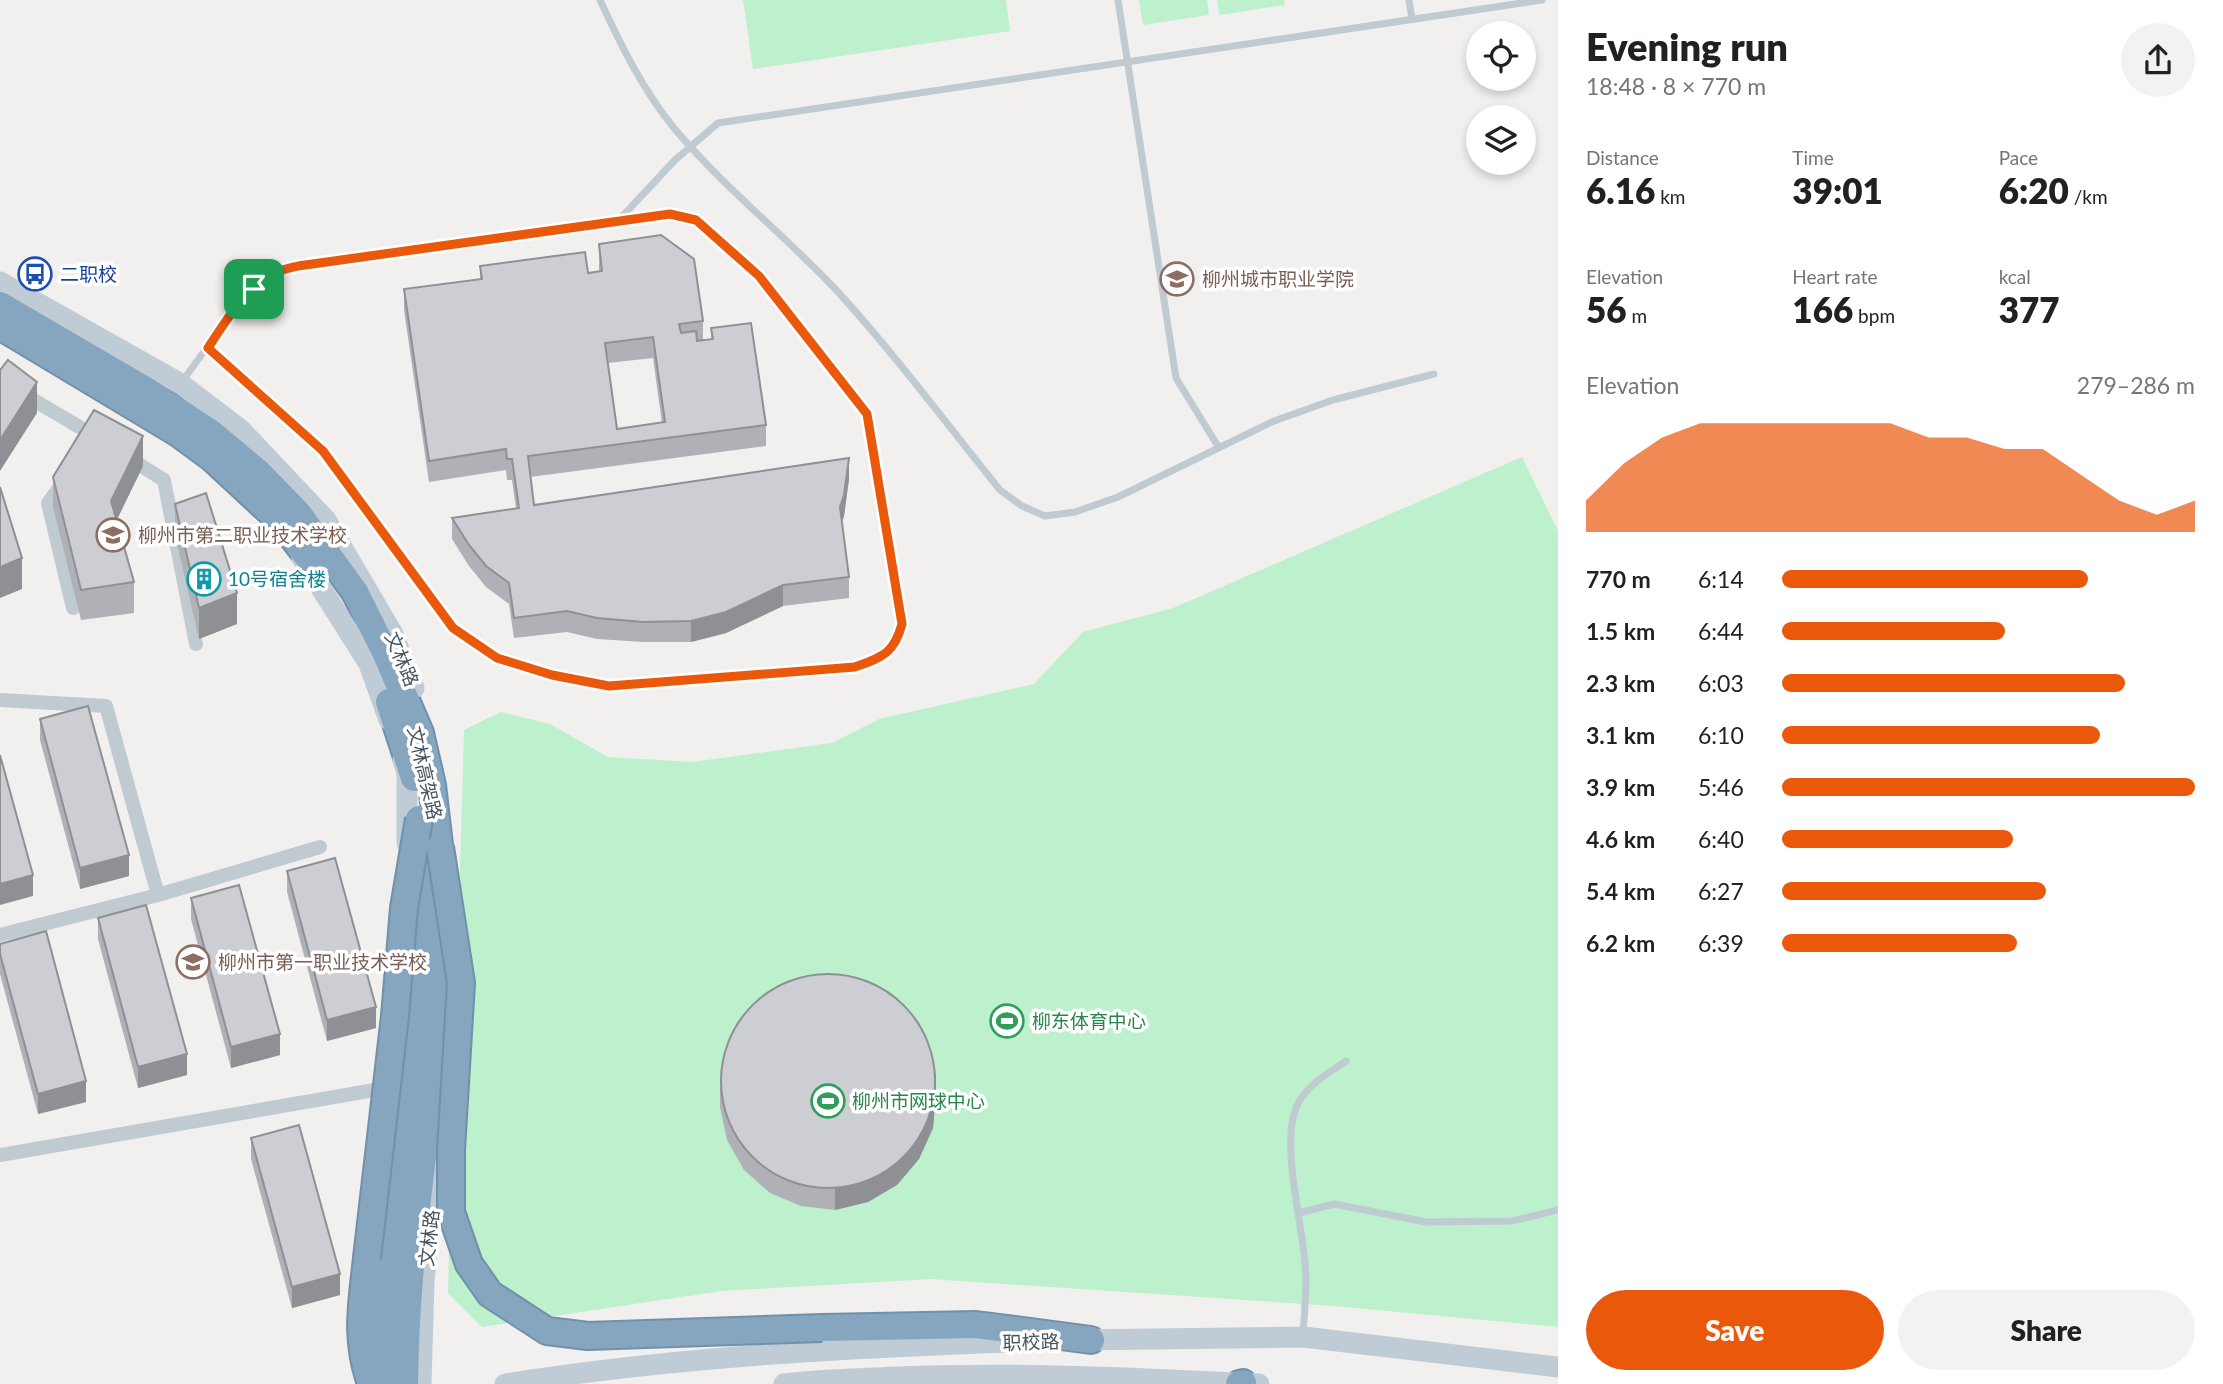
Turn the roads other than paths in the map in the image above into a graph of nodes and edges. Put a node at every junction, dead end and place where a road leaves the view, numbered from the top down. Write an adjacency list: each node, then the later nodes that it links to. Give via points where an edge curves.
1 (600, 0): 7 (lane, via 630,64)
2 (1118, 0): 6 (lane)
3 (1409, 0): 5 (lane)
4 (1542, 0): 5 (lane)
5 (1412, 19): 6 (lane)
6 (1127, 62): 7 (lane, via 718,122); 17 (lane, via 1176,378)
7 (690, 145): 8 (lane); 17 (lane, via 836,290 891,351 1000,490 1022,506 1045,516 1075,512 1118,497)
8 (618, 221): 13 (lane, via 298,266 270,275 254,289); 13 (lane, via 670,214 696,220 759,276 867,414 902,624 897,642 880,658 855,667 609,686 497,658 453,628 323,451)
9 (0, 282): 15 (main road, 文林路)
10 (0, 304): 24 (highway, 文林高架路, via 210,432 298,513 355,592 420,733)
11 (0, 326): 22 (highway, 文林高架路, via 178,432 279,520 359,631 386,691 413,772)
12 (0, 332): 28 (main road, 文林路, via 185,442 296,550 369,664 407,774 408,995)
13 (208, 348): 15 (lane)
14 (1434, 374): 17 (lane, via 1334,400 1274,421)
15 (181, 384): 38 (main road, 文林路, via 240,429 326,520 393,635 432,736 457,955 424,1282)
16 (2, 385): 20 (street, via 164,480)
17 (1219, 448)
18 (72, 470): 19 (street, via 48,503)
19 (73, 608)
20 (196, 644)
21 (0, 700): 25 (street, via 106,706)
22 (419, 819): 35 (highway, bridge, via 404,908 359,1329); 36 (highway, 文林高架路, via 425,852 422,1007 390,1259)
23 (320, 846): 25 (street)
24 (440, 847): 33 (highway, bridge, via 461,983 451,1212 469,1264 490,1294 547,1331 587,1336 976,1325); 37 (highway, 文林高架路, bridge, via 447,928 444,981 410,1260)
25 (158, 895): 26 (street)
26 (0, 935)
27 (1346, 1061): 31 (lane, via 1315,1082 1291,1123)
28 (398, 1086): 29 (street); 35 (main road, 文林路)
29 (0, 1155)
30 (1558, 1210): 31 (lane, via 1512,1222 1426,1222 1334,1204)
31 (1299, 1213): 32 (lane, via 1306,1277)
32 (1303, 1337): 33 (main road, 职校路); 34 (main road, 职校路)
33 (1091, 1340): 39 (main road, 职校路, via 781,1354 580,1372)
34 (1558, 1367)
35 (372, 1384)
36 (384, 1384)
37 (405, 1384)
38 (421, 1384)
39 (505, 1384)
40 (784, 1384): 41 (main road, 职校路, via 937,1375)
41 (1242, 1384): 42 (main road, 职校路)
42 (1259, 1384)

